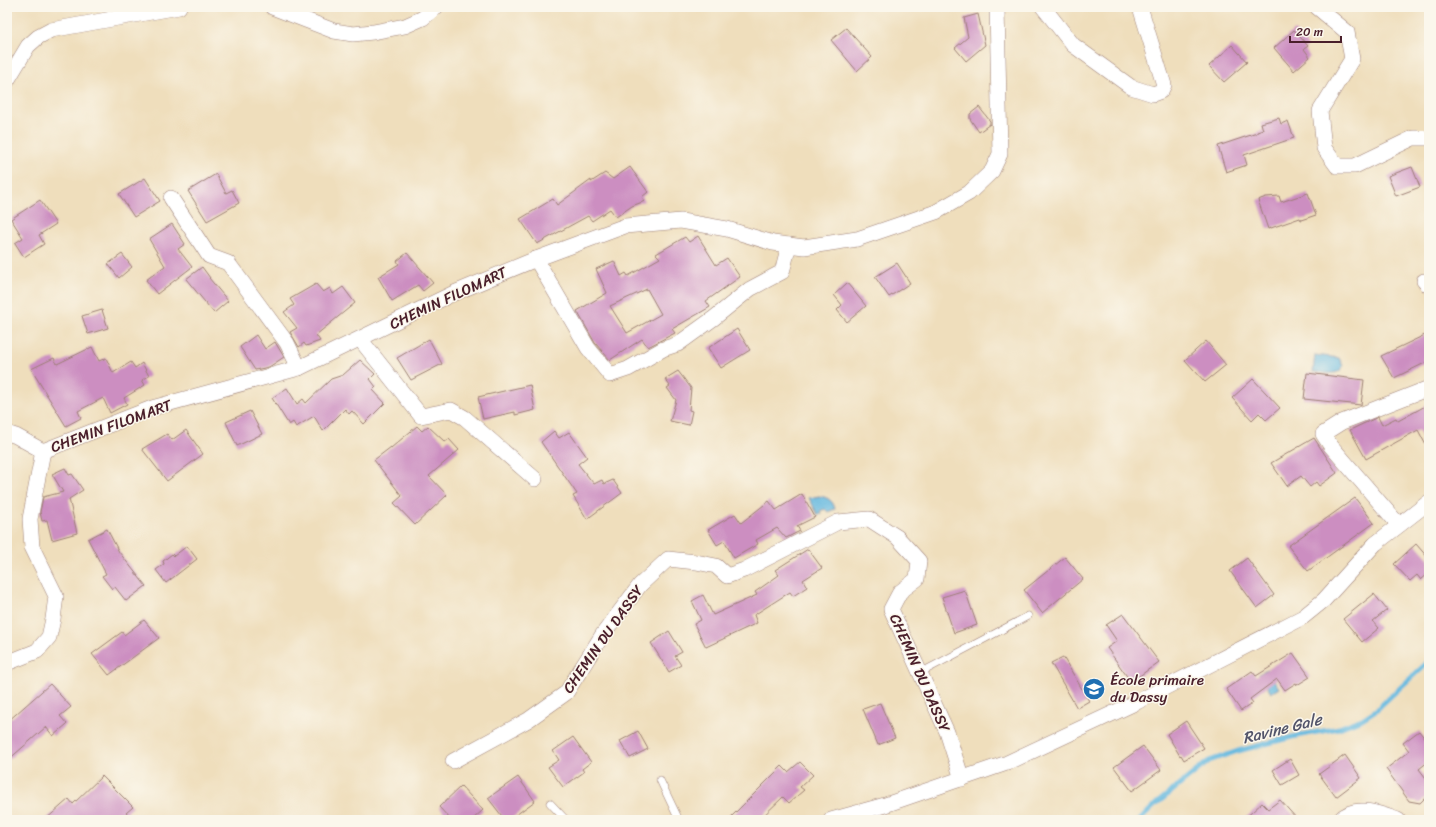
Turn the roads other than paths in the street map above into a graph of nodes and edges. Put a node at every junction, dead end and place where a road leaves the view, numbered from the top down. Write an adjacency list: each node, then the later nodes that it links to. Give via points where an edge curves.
1 (179, 7): 8 (street, via 52,30 28,46)
2 (272, 7): 3 (street, via 334,31 353,34 405,26 423,18)
3 (436, 7)
4 (997, 7): 11 (street, CHEMIN FILOMART, via 1000,154 992,171 969,193 936,212 857,239 804,248)
5 (1043, 7): 6 (street, via 1073,45 1131,86 1154,94 1161,91 1164,85)
6 (1140, 7)
7 (1317, 7): 9 (street, via 1347,32 1352,59 1320,111 1324,148 1337,166 1355,166 1413,138)
8 (7, 82)
9 (1429, 138)
10 (171, 198): 14 (street, via 209,256 228,263 287,343)
11 (789, 245): 12 (street, CHEMIN FILOMART, via 727,229 681,221 625,226); 12 (street, via 782,272 750,289 678,344 663,349 628,369 610,375 588,348)
12 (536, 259): 13 (street, CHEMIN FILOMART, via 452,294)
13 (360, 339): 14 (street, CHEMIN FILOMART); 18 (street, via 421,416 451,410 465,418)
14 (299, 368): 17 (street, CHEMIN FILOMART, via 152,408)
15 (1429, 388): 20 (street, via 1342,422 1323,434)
16 (7, 433): 17 (street)
17 (43, 451): 22 (street, CHEMIN FILOMART, via 30,519 32,547 56,596 53,619 49,637 37,651)
18 (534, 479)
19 (1429, 502): 20 (street)
20 (1399, 525): 25 (street, via 1375,544 1324,600 1303,617 1137,702 1007,763)
21 (1028, 616): 23 (lane)
22 (7, 663)
23 (920, 673): 24 (street, CHEMIN DU DASSY, via 891,609 900,592 917,579 919,561 897,537 869,519 838,522 744,570 727,576 716,566 668,559 640,585 608,628 566,693 528,720); 25 (street, CHEMIN DU DASSY, via 947,732)
24 (453, 761)
25 (962, 779): 30 (street, via 886,806)
26 (660, 780): 29 (lane)
27 (550, 803): 28 (lane)
28 (566, 820)
29 (679, 820)
30 (832, 820)
31 (1340, 820): 32 (street, via 1350,813 1362,810)
32 (1398, 820)

